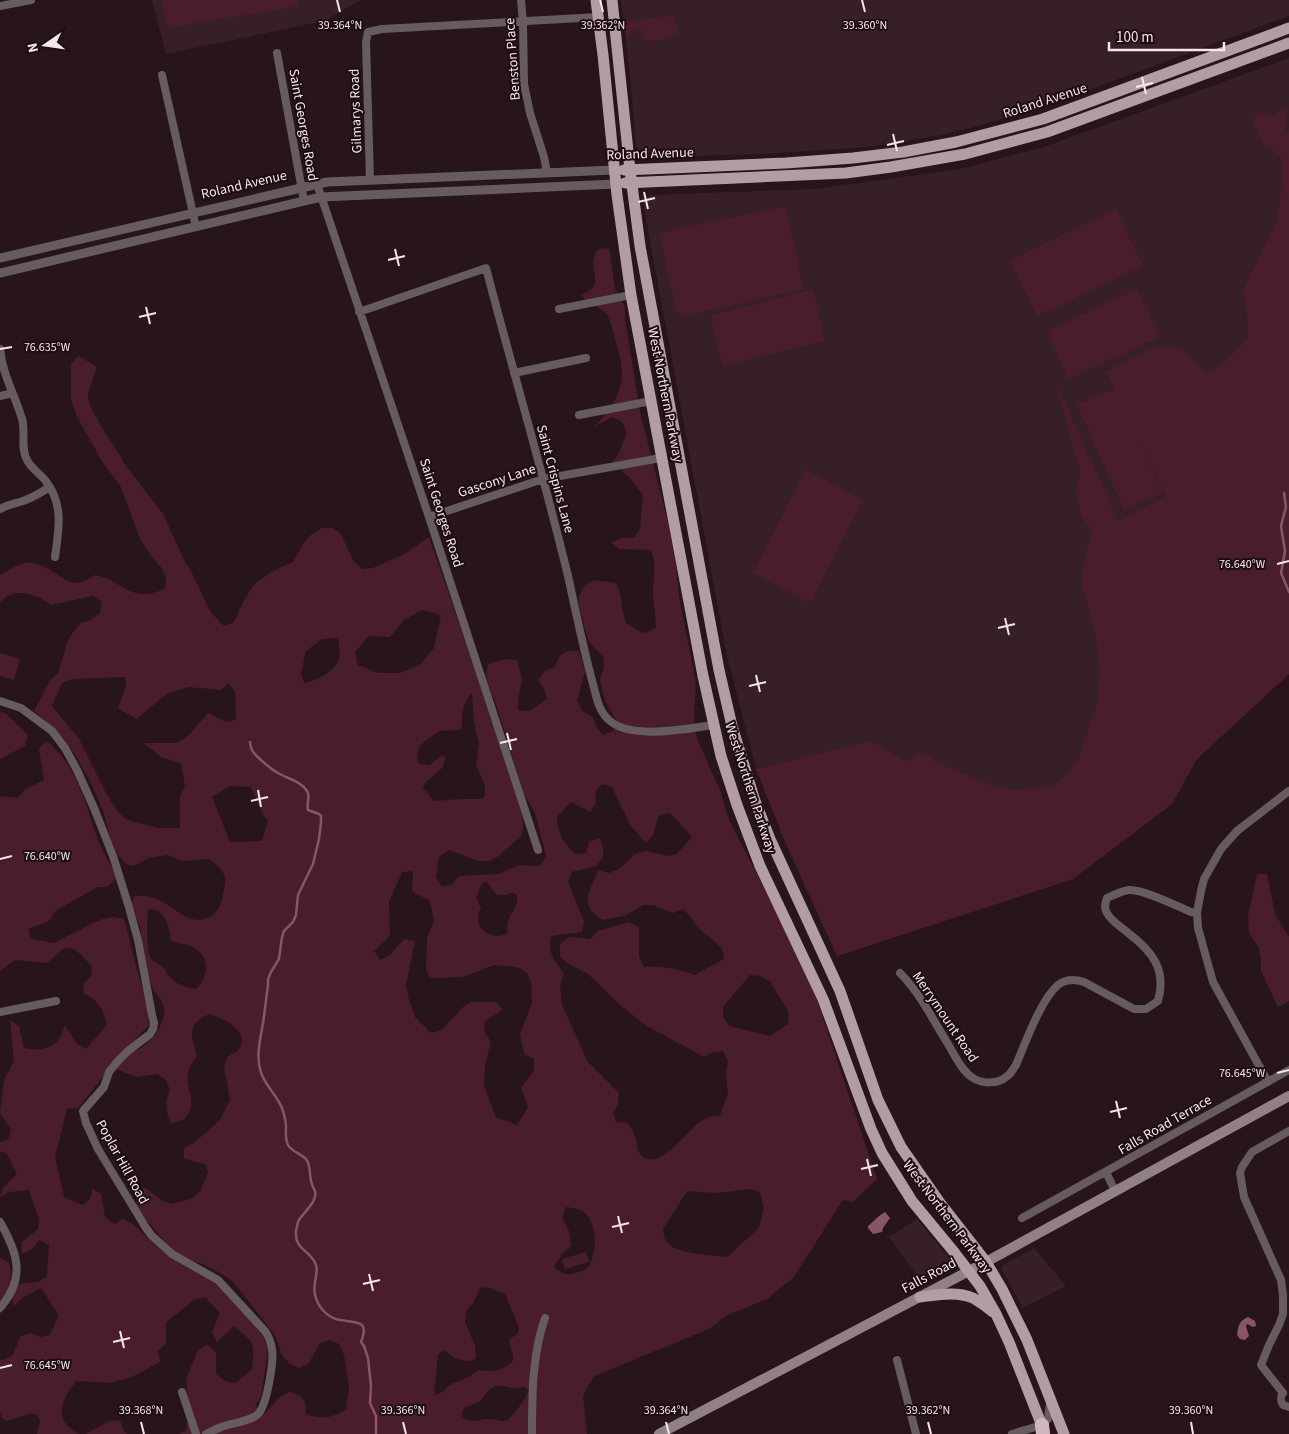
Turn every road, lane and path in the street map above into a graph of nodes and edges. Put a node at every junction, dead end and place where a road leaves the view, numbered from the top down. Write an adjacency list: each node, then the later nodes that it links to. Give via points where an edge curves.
1 (31, 0): 5 (street)
2 (521, 0): 8 (street, Benston Place)
3 (596, 0): 7 (main road, West Northern Parkway)
4 (612, 0): 14 (main road, West Northern Parkway)
5 (21, 1): 6 (street)
6 (0, 6)
7 (599, 17): 8 (street); 13 (main road, West Northern Parkway)
8 (523, 22): 15 (street, Benston Place, via 524,84); 17 (street, Gilmarys Road, via 368,32)
9 (1289, 28): 14 (main road, Roland Avenue, via 1043,119 949,143 853,158)
10 (1289, 43): 18 (main road, Roland Avenue, via 1047,132 956,156 846,173)
11 (278, 52): 21 (street, Saint Georges Road)
12 (162, 75): 25 (street)
13 (614, 170): 14 (main road, Roland Avenue); 15 (street, Roland Avenue); 20 (main road, West Northern Parkway)
14 (630, 170): 18 (main road, West Northern Parkway)
15 (547, 173): 16 (street, Roland Avenue)
16 (450, 177): 17 (street, Roland Avenue); 22 (street)
17 (370, 180): 19 (street, Roland Avenue)
18 (632, 183): 20 (main road, Roland Avenue); 61 (main road, West Northern Parkway, via 640,246 719,670 755,801 840,991 878,1100 901,1148)
19 (317, 184): 21 (street, Roland Avenue); 23 (street, Saint Georges Road)
20 (616, 184): 22 (street, Roland Avenue); 29 (main road, West Northern Parkway)
21 (301, 188): 24 (street, Saint Georges Road); 25 (street, Roland Avenue)
22 (450, 191): 23 (street, Roland Avenue)
23 (321, 197): 24 (street, Roland Avenue); 31 (street, Saint Georges Road)
24 (304, 201): 26 (street, Roland Avenue)
25 (193, 213): 26 (street); 27 (street, Roland Avenue)
26 (196, 227): 28 (street, Roland Avenue)
27 (0, 258)
28 (0, 273)
29 (631, 295): 30 (street); 37 (main road, West Northern Parkway)
30 (559, 309)
31 (359, 312): 34 (street, Saint Crispins Lane, via 486,268); 43 (street, Saint Georges Road)
32 (0, 349): 35 (street)
33 (586, 358): 34 (street)
34 (514, 373): 40 (street, Saint Crispins Lane)
35 (12, 393): 36 (street); 41 (street, via 22,418 26,460)
36 (0, 396)
37 (651, 401): 38 (street); 39 (main road, West Northern Parkway)
38 (579, 415)
39 (662, 458): 40 (street, Gascony Lane); 46 (main road, West Northern Parkway)
40 (543, 479): 43 (street, Gascony Lane); 46 (street, Saint Crispins Lane, via 586,660 599,705 607,719 622,729 641,732)
41 (50, 487): 42 (street, via 36,496); 44 (street, via 59,513)
42 (0, 508)
43 (429, 517): 48 (street, Saint Georges Road)
44 (55, 557)
45 (0, 701): 75 (street, Poplar Hill Road, via 21,708 52,730 69,756 113,856 138,940 153,1029 109,1072 104,1087 84,1111 86,1122 98,1149 152,1236 172,1254 218,1280 270,1338 272,1366 260,1412)
46 (713, 725): 62 (main road, West Northern Parkway, via 728,779 757,858 824,999 882,1153 912,1201)
47 (1288, 792): 49 (street, via 1238,831 1221,849 1204,879)
48 (538, 850)
49 (1197, 913): 50 (street, Merrymount Road, via 1132,890 1106,898 1106,913 1143,944 1158,967 1162,985 1158,1001 1146,1009 1134,1009 1084,982 1063,982 1046,999 1016,1065 1000,1081 983,1082 972,1078); 54 (street, via 1213,982)
50 (900, 973)
51 (56, 1001): 52 (street)
52 (0, 1012)
53 (1289, 1070): 54 (street, Falls Road Terrace)
54 (1268, 1082): 57 (street, Falls Road Terrace)
55 (1289, 1096): 58 (main road, Falls Road)
56 (1289, 1131): 64 (street, via 1252,1152 1240,1173 1244,1197 1281,1280)
57 (1106, 1172): 58 (street); 59 (street, Falls Road Terrace)
58 (1115, 1191): 61 (main road, Falls Road)
59 (1022, 1218)
60 (0, 1222): 65 (street, via 13,1244 17,1266 12,1292)
61 (986, 1262): 62 (main road, Falls Road); 71 (main road, West Northern Parkway, via 1016,1314)
62 (969, 1271): 63 (main road, Falls Road); 66 (main road, West Northern Parkway)
63 (920, 1297): 66 (main road, via 959,1295 972,1298); 77 (main road, Falls Road)
64 (1286, 1305): 70 (street, via 1261,1365)
65 (0, 1308)
66 (996, 1314): 73 (main road, West Northern Parkway)
67 (545, 1318): 76 (street, via 536,1348)
68 (897, 1360): 78 (street)
69 (182, 1392): 74 (street)
70 (1286, 1392): 72 (street, via 1280,1401)
71 (1049, 1394): 73 (street, via 1050,1414); 80 (main road, West Northern Parkway)
72 (1289, 1407)
73 (1043, 1431): 79 (street)
74 (196, 1434)
75 (206, 1434)
76 (532, 1434)
77 (659, 1434)
78 (916, 1434)
79 (1012, 1434)
80 (1064, 1434)

